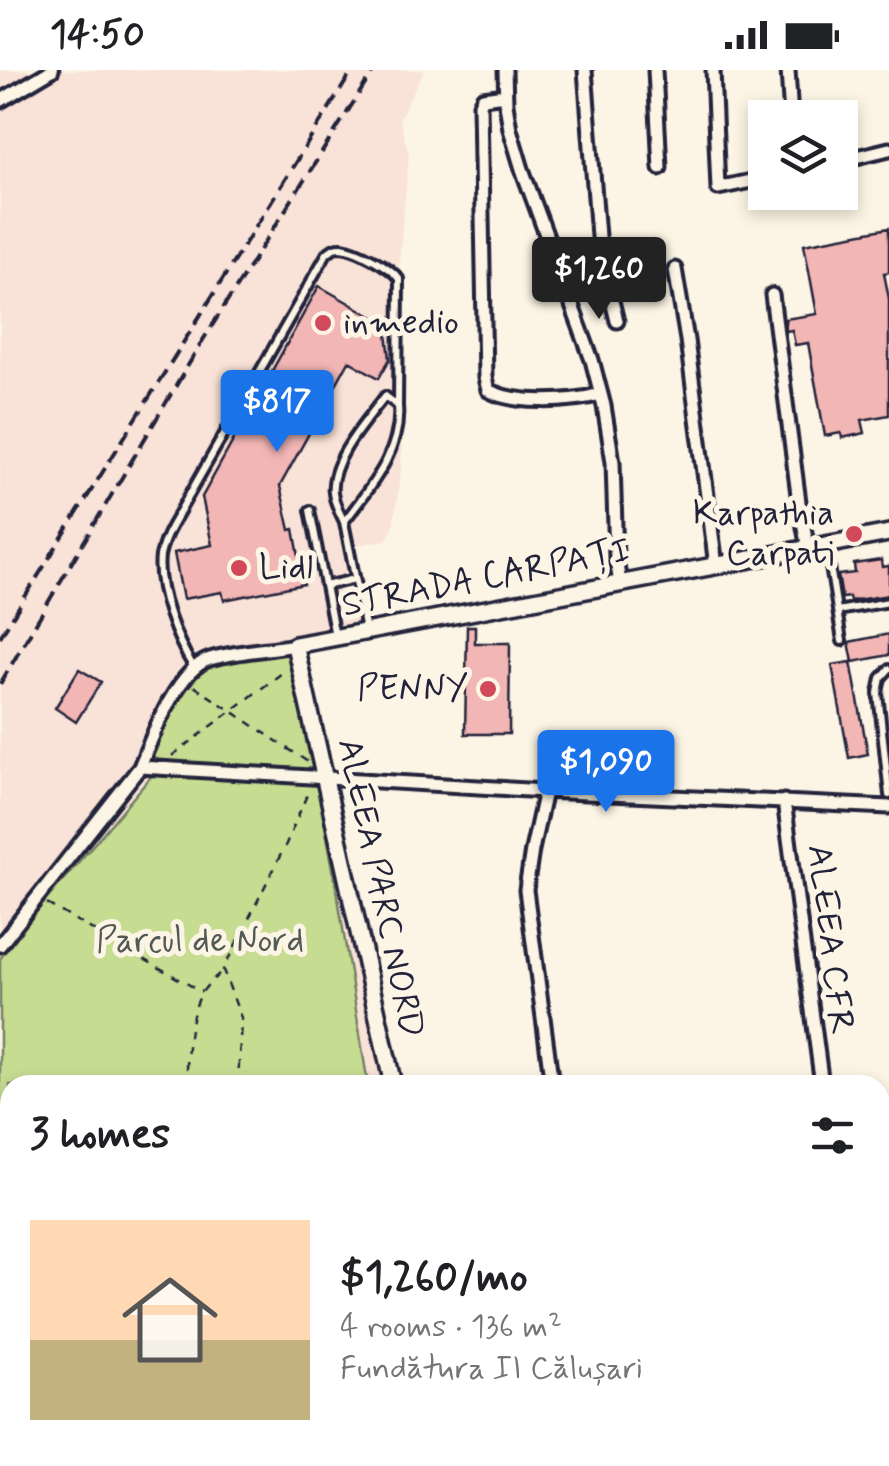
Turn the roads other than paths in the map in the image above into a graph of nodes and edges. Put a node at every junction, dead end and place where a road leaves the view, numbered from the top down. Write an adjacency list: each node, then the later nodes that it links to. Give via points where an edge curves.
1 (52, 70): 9 (street)
2 (505, 70): 7 (street)
3 (585, 70): 16 (street, via 599,249)
4 (656, 70): 12 (street)
5 (713, 70): 13 (street, via 718,188)
6 (788, 70): 8 (street)
7 (505, 95): 17 (street, via 522,170); 17 (street, via 480,104 488,390 554,402)
8 (790, 100)
9 (0, 101)
10 (889, 149): 11 (street)
11 (858, 156)
12 (660, 168)
13 (748, 182)
14 (675, 269): 24 (street)
15 (772, 294): 23 (street)
16 (617, 321)
17 (600, 394): 26 (street)
18 (398, 406): 20 (lane, via 396,441); 20 (lane, via 385,396 340,462 332,489); 34 (lane, via 398,279 390,269 336,247 327,252 162,545 160,576 170,616)
19 (310, 510): 27 (lane)
20 (344, 522): 25 (lane)
21 (889, 533): 22 (street, STRADA CARPAȚI)
22 (826, 545): 23 (street, STRADA CARPAȚI); 29 (lane)
23 (808, 548): 24 (street, STRADA CARPAȚI)
24 (716, 566): 26 (street, STRADA CARPAȚI)
25 (356, 578): 27 (lane); 30 (lane)
26 (620, 584): 30 (street, STRADA CARPAȚI)
27 (325, 586): 31 (lane)
28 (889, 602): 29 (lane)
29 (837, 611): 32 (lane)
30 (366, 631): 31 (street, STRADA CARPAȚI)
31 (335, 637): 33 (street, STRADA CARPAȚI)
32 (842, 641)
33 (297, 653): 34 (street, STRADA CARPAȚI, via 210,659); 38 (street, ALEEA PARC NORD)
34 (194, 668): 37 (street)
35 (889, 668): 36 (lane, via 878,685)
36 (888, 755): 40 (lane)
37 (140, 768): 38 (street); 43 (street)
38 (320, 778): 39 (street); 44 (street, ALEEA PARC NORD)
39 (546, 792): 41 (street); 45 (street, via 526,890)
40 (889, 795)
41 (784, 801): 42 (street); 46 (street, ALEEA CFR)
42 (889, 807)
43 (0, 946)
44 (391, 1075)
45 (551, 1075)
46 (821, 1075)

